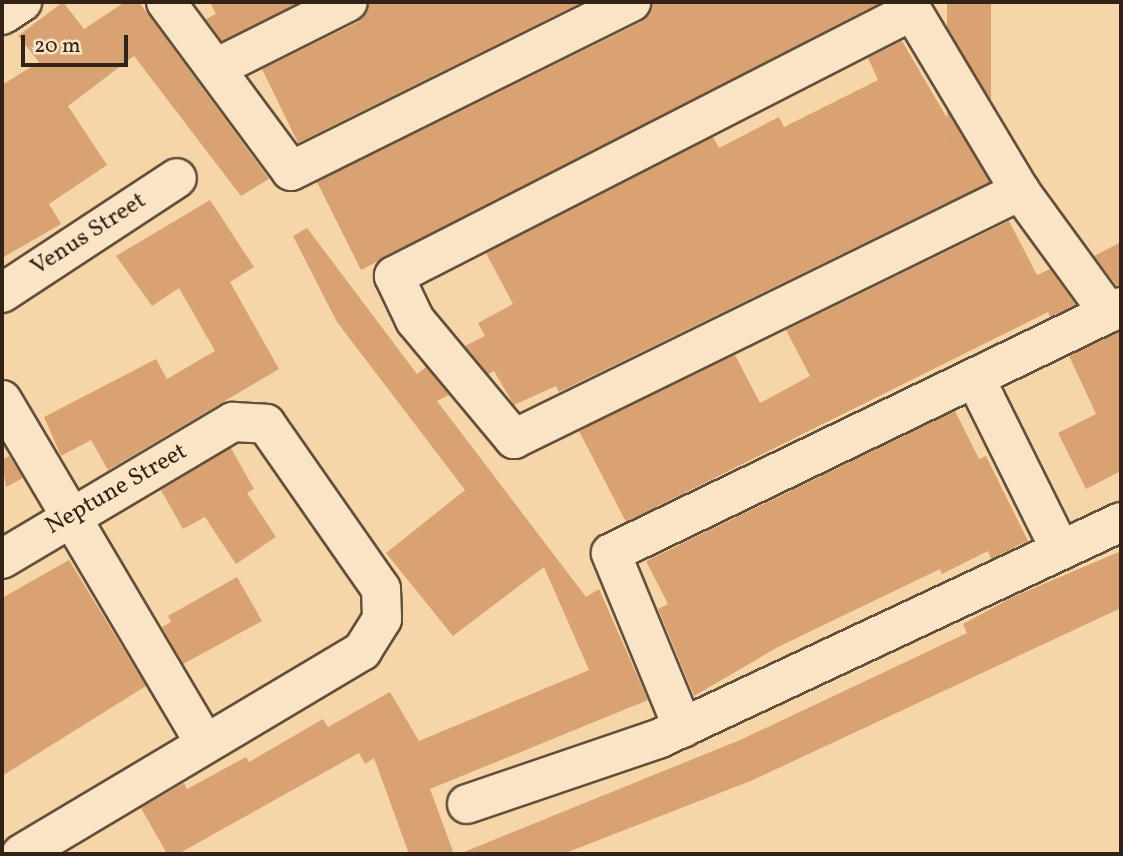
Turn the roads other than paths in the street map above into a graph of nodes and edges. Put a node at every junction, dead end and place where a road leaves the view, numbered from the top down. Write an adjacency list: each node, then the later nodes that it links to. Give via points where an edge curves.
1 (22, 2): 6 (street)
2 (166, 2): 7 (street)
3 (348, 2): 7 (street)
4 (631, 2): 7 (street, via 291,171)
5 (910, 6): 9 (street); 9 (street, via 394,276 415,320 514,439)
6 (2, 15)
7 (218, 67)
8 (177, 178): 10 (street, Venus Street)
9 (1020, 191): 11 (street)
10 (2, 293)
11 (1115, 310): 12 (street)
12 (975, 378): 16 (street); 18 (street, via 611,553)
13 (2, 400): 14 (street)
14 (70, 516): 17 (street, Neptune Street); 19 (street); 19 (street, Neptune Street, via 233,422 267,424 381,589 382,619 362,651)
15 (1121, 522): 16 (street)
16 (1060, 549): 18 (street)
17 (2, 559)
18 (683, 727): 20 (street)
19 (204, 743): 21 (street)
20 (467, 804)
21 (20, 854)

